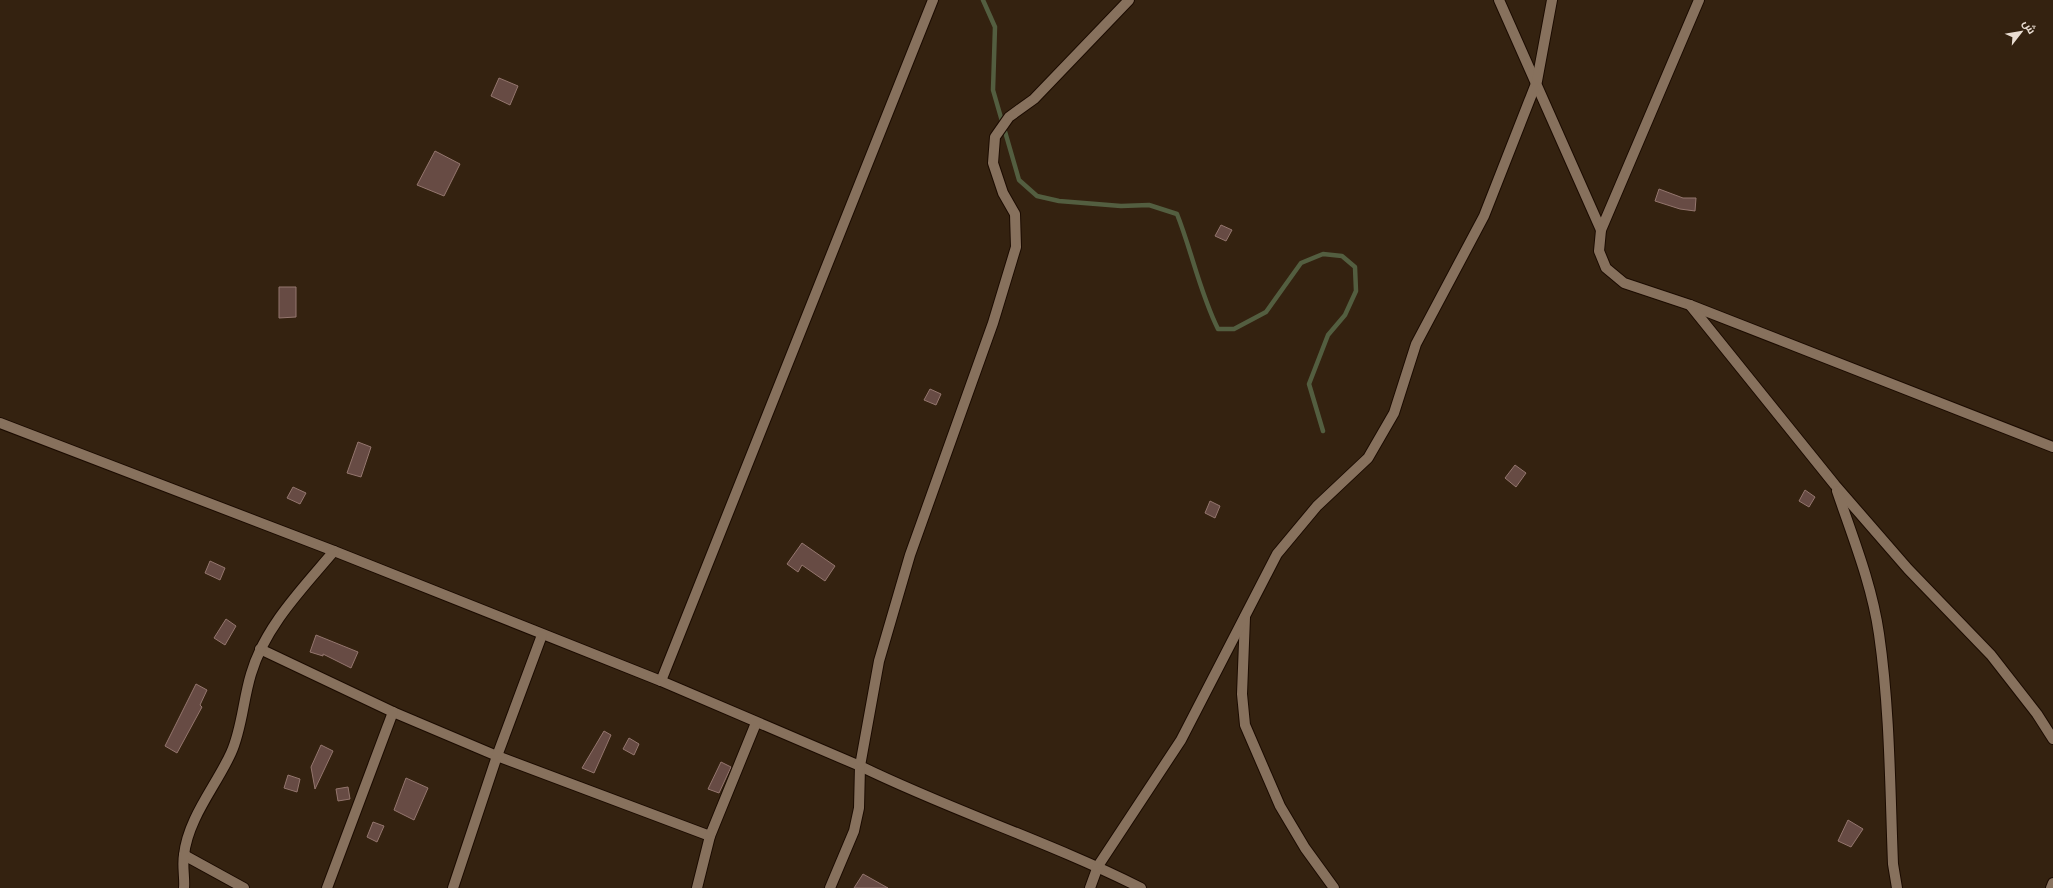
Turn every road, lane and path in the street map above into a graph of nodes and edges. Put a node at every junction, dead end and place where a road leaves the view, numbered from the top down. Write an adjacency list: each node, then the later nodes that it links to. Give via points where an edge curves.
1 (933, 0): 16 (street)
2 (1129, 0): 21 (street, via 1034,99 1009,117 995,137 992,163 1003,193 1015,214 1016,247 993,323 910,555 879,661)
3 (1499, 0): 6 (street)
4 (1552, 0): 6 (street)
5 (1699, 0): 7 (street)
6 (1537, 81): 7 (street); 13 (street, via 1484,216 1416,344 1394,413 1368,458 1317,506 1277,554)
7 (1601, 230): 8 (street, via 1599,251 1606,268 1624,283)
8 (1690, 305): 10 (street); 11 (street)
9 (0, 423): 12 (street)
10 (2053, 447)
11 (1835, 486): 19 (street, via 1908,569 1991,655); 35 (street, via 1865,572 1879,632 1887,699 1893,864)
12 (334, 551): 14 (street); 15 (street, via 290,604)
13 (1245, 615): 24 (street, via 1181,740); 34 (street, via 1242,694 1245,725 1280,806)
14 (542, 635): 16 (street); 20 (street)
15 (260, 649): 17 (street); 23 (street, via 251,673 232,752 199,812 188,836)
16 (662, 681): 18 (street)
17 (393, 712): 20 (street); 29 (street)
18 (756, 723): 21 (street); 22 (street)
19 (2053, 739)
20 (497, 756): 22 (street); 30 (street)
21 (860, 766): 24 (street, via 976,817); 26 (street, via 859,808 854,831)
22 (710, 836): 31 (street)
23 (184, 855): 27 (street); 28 (street)
24 (1098, 866): 32 (street); 33 (street)
25 (2053, 883): 36 (street)
26 (833, 887)
27 (184, 888)
28 (244, 888)
29 (326, 888)
30 (453, 888)
31 (697, 888)
32 (1090, 888)
33 (1141, 888)
34 (1334, 888)
35 (1897, 888)
36 (2051, 888)

